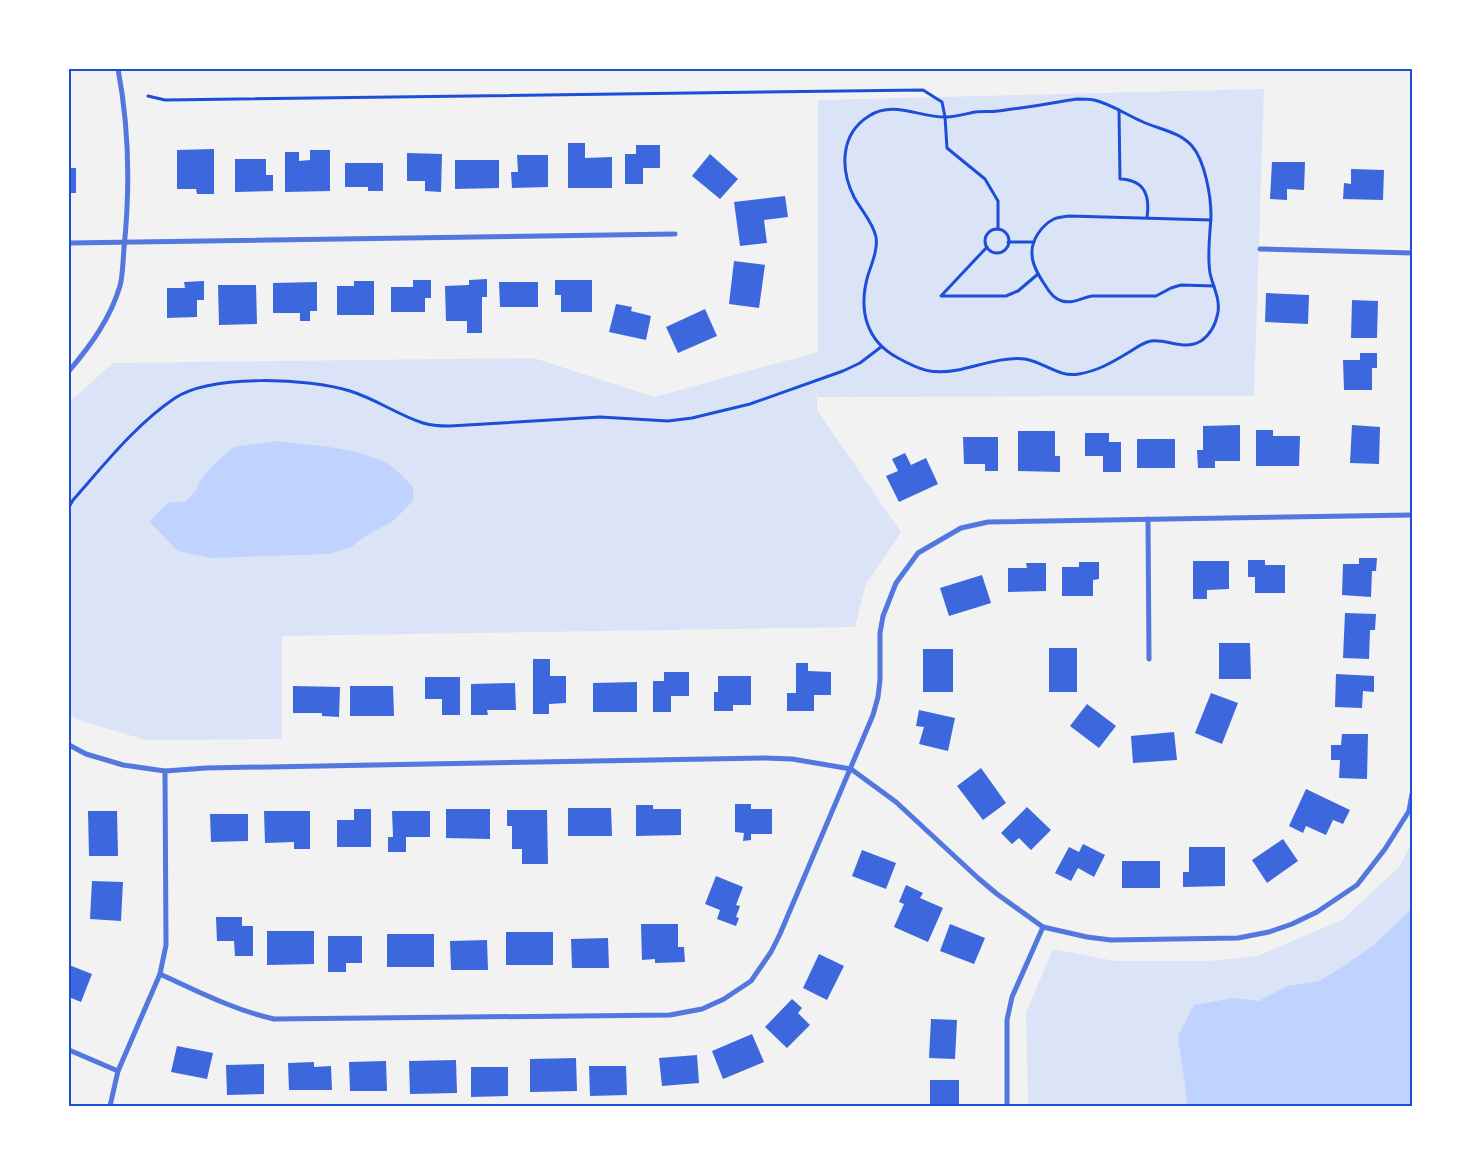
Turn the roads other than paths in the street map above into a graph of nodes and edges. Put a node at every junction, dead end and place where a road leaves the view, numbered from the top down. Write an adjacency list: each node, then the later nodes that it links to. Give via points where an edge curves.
1 (118, 69): 3 (street, via 123,94 128,201)
2 (675, 234): 3 (street)
3 (125, 242): 4 (street); 7 (street, via 121,284 114,304 100,330)
4 (69, 243)
5 (1260, 249): 6 (street)
6 (1412, 253)
7 (69, 371)
8 (1412, 516): 9 (street)
9 (1148, 519): 10 (street); 12 (street, via 988,522 961,528 918,553 896,583 886,604 880,634 878,697 874,715)
10 (1149, 658)
11 (69, 745): 13 (street, via 109,762)
12 (851, 769): 13 (street, via 792,758 764,758); 16 (street, via 902,806 978,878); 17 (street, via 771,952 751,981 702,1009 670,1015 274,1019 233,1006)
13 (165, 771): 17 (street, via 167,935)
14 (1412, 794): 15 (street)
15 (1410, 811): 16 (street, via 1357,885 1317,912 1269,932 1238,938 1111,940)
16 (1043, 927): 21 (street, via 1012,997 1006,1020)
17 (160, 974): 19 (street)
18 (69, 1050): 19 (street)
19 (118, 1071): 20 (street)
20 (110, 1106)
21 (1006, 1106)

